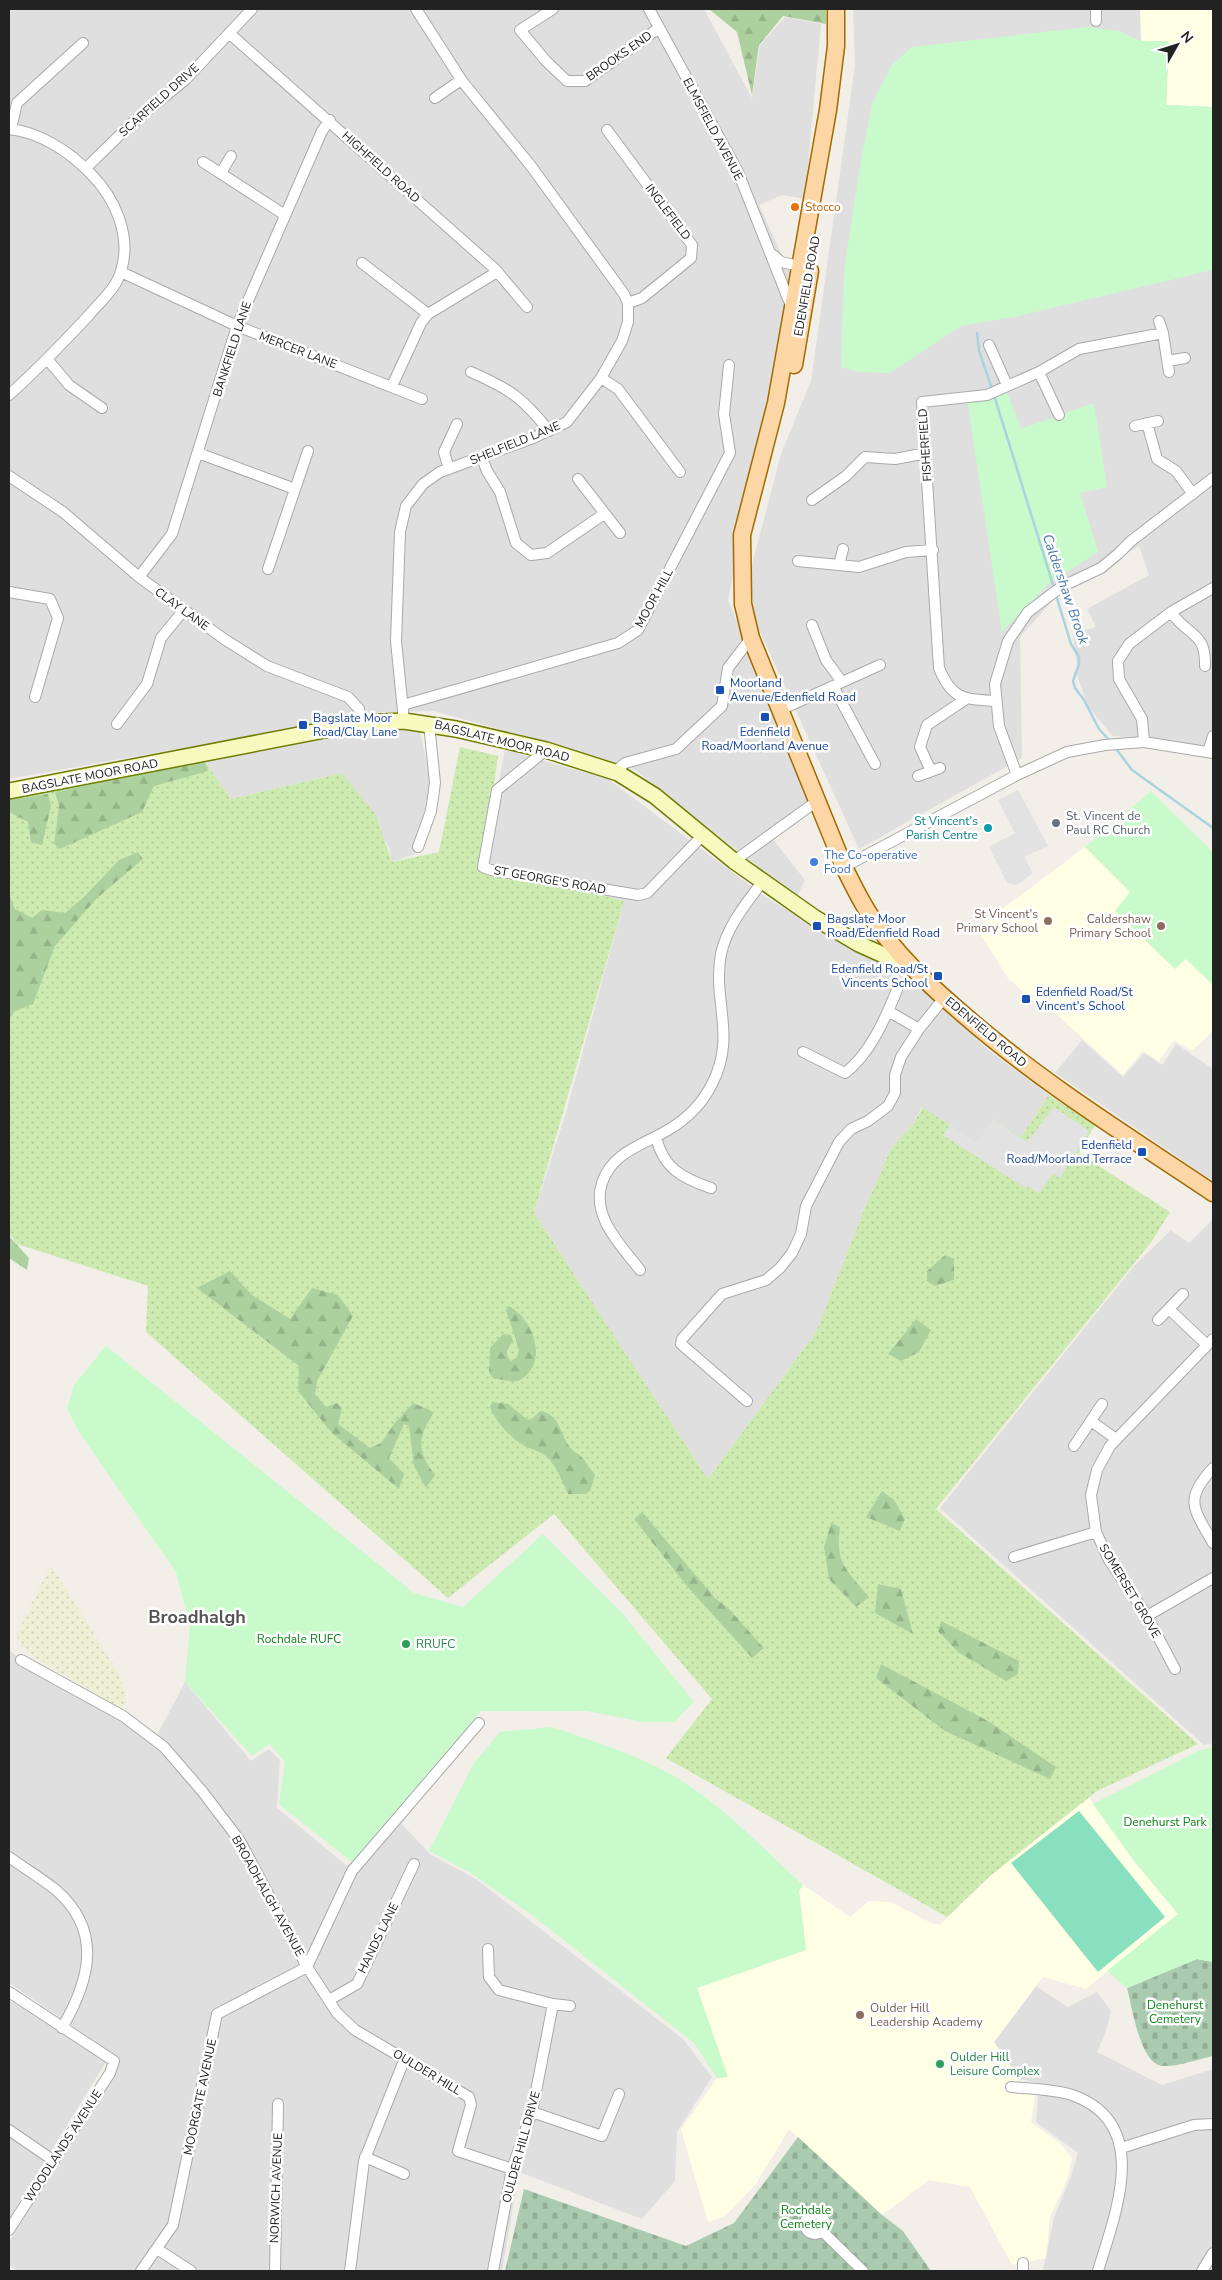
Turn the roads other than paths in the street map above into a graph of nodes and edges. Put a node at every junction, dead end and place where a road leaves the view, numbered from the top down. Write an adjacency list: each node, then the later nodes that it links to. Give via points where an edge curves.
1 (252, 9): 10 (street, SCARFIELD DRIVE)
2 (416, 9): 12 (street)
3 (553, 9): 9 (street, BROOKS END, via 520,30 567,81 585,81)
4 (649, 9): 9 (street, ELMSFIELD AVENUE)
5 (836, 9): 24 (main road, EDENFIELD ROAD, via 836,46)
6 (844, 9): 24 (main road, EDENFIELD ROAD, via 845,48 838,112)
7 (1096, 9): 8 (street)
8 (1096, 21)
9 (659, 28): 22 (street, ELMSFIELD AVENUE, via 738,172)
10 (230, 33): 14 (street, HIGHFIELD ROAD); 19 (street, SCARFIELD DRIVE, via 186,78 130,125)
11 (83, 43): 15 (street, via 17,103)
12 (461, 80): 13 (street); 27 (street, via 531,166)
13 (435, 98)
14 (330, 120): 21 (street, BANKFIELD LANE, via 322,131); 26 (street, HIGHFIELD ROAD)
15 (10, 129): 19 (street, via 47,140)
16 (607, 130): 27 (street, INGLEFIELD, via 692,244 691,258 642,298)
17 (231, 156): 20 (street)
18 (203, 162): 20 (street)
19 (86, 168): 25 (street, via 107,189 120,219 124,238)
20 (220, 173): 21 (street)
21 (285, 215): 32 (street, BANKFIELD LANE)
22 (770, 252): 24 (street, via 781,262); 29 (street, ELMSFIELD AVENUE)
23 (362, 263): 30 (street)
24 (805, 268): 29 (main road, EDENFIELD ROAD); 52 (main road, EDENFIELD ROAD, via 787,404)
25 (121, 272): 32 (street, MERCER LANE); 36 (street, via 108,293)
26 (497, 272): 28 (street, HIGHFIELD ROAD); 30 (street)
27 (628, 303): 40 (street, SHELFIELD LANE, via 628,322 622,341)
28 (527, 307)
29 (792, 307): 52 (main road, EDENFIELD ROAD)
30 (428, 314): 41 (street)
31 (1159, 321): 33 (street)
32 (237, 326): 41 (street, MERCER LANE); 54 (street, BANKFIELD LANE)
33 (1163, 333): 35 (street, via 1169,366); 39 (street, FISHERFIELD, via 1078,349)
34 (989, 345): 42 (street, via 991,351 999,354)
35 (1185, 358)
36 (48, 360): 43 (street); 45 (street, via 69,385)
37 (729, 365): 85 (street, MOOR HILL, via 724,414 730,453 638,630 618,643)
38 (471, 372): 51 (street, via 528,404)
39 (1038, 372): 42 (street, FISHERFIELD); 46 (street)
40 (601, 378): 51 (street, SHELFIELD LANE, via 566,422); 58 (street, via 618,389)
41 (392, 386): 44 (street, MERCER LANE)
42 (1003, 387): 55 (street, FISHERFIELD, via 986,395 922,402)
43 (9, 395)
44 (422, 399)
45 (102, 408)
46 (1059, 415)
47 (1158, 421): 48 (street)
48 (1147, 423): 50 (street); 63 (street, via 1157,459 1176,472)
49 (457, 424): 57 (street, via 444,452)
50 (1135, 426)
51 (549, 431): 56 (street, SHELFIELD LANE)
52 (769, 450): 78 (main road, EDENFIELD ROAD, via 754,535 742,557 743,604)
53 (308, 451): 62 (street)
54 (198, 453): 62 (street); 72 (street, BANKFIELD LANE, via 172,534)
55 (926, 453): 64 (street, via 895,459 866,457); 68 (street, FISHERFIELD)
56 (482, 458): 57 (street, SHELFIELD LANE); 65 (street, via 500,492 516,544 531,555 547,553)
57 (449, 469): 85 (street, SHELFIELD LANE, via 423,484 406,506 400,532 396,641)
58 (680, 472)
59 (9, 476): 72 (street, CLAY LANE, via 63,512)
60 (1213, 478): 63 (street)
61 (578, 479): 65 (street)
62 (295, 489): 71 (street)
63 (1193, 494): 84 (street, via 1100,568 1061,587 1028,612 1008,641 995,684)
64 (812, 500)
65 (604, 514): 66 (street)
66 (620, 533)
67 (843, 549): 70 (street)
68 (933, 550): 70 (street, via 906,552 859,567); 83 (street, FISHERFIELD, via 939,668 947,686)
69 (798, 561): 70 (street)
70 (839, 565)
71 (268, 569)
72 (139, 577): 75 (street, CLAY LANE)
73 (1213, 588): 76 (street)
74 (9, 592): 82 (street, via 50,599 58,618)
75 (183, 611): 88 (street, CLAY LANE, via 267,666 348,697 359,709); 89 (street, via 161,638 147,684)
76 (1172, 612): 80 (street, via 1183,628 1201,641 1205,648); 92 (street, via 1129,644 1118,661 1119,679 1142,719)
77 (812, 625): 81 (street)
78 (751, 638): 86 (main road, EDENFIELD ROAD); 96 (street, via 728,668 722,706 676,749 625,763)
79 (880, 665): 81 (street)
80 (1205, 666)
81 (838, 684): 86 (street); 95 (street)
82 (35, 697)
83 (966, 700): 84 (street); 98 (street, via 927,725 920,747 936,769)
84 (996, 701): 97 (street, via 999,726)
85 (403, 705): 87 (street, SHELFIELD LANE)
86 (780, 710): 100 (main road, EDENFIELD ROAD)
87 (404, 721): 88 (street, BAGSLATE MOOR ROAD); 90 (street, BAGSLATE MOOR ROAD)
88 (361, 723): 99 (street, BAGSLATE MOOR ROAD)
89 (117, 724)
90 (429, 724): 93 (street, BAGSLATE MOOR ROAD); 102 (street, via 435,783 431,811)
91 (1213, 736): 94 (street)
92 (1144, 742): 94 (street); 97 (street, via 1067,752)
93 (546, 750): 96 (street, BAGSLATE MOOR ROAD); 101 (street, ST GEORGE'S ROAD, via 497,790 483,867 638,895 648,894)
94 (1211, 752)
95 (875, 764)
96 (618, 773): 101 (street, BAGSLATE MOOR ROAD, via 655,796)
97 (1017, 775): 104 (street)
98 (918, 776)
99 (9, 791)
100 (817, 801): 103 (street); 104 (main road, EDENFIELD ROAD)
101 (703, 835): 103 (street, BAGSLATE MOOR ROAD)
102 (418, 847)
103 (734, 861): 105 (street, BAGSLATE MOOR ROAD)
104 (844, 867): 106 (main road, EDENFIELD ROAD)
105 (762, 882): 107 (street, BAGSLATE MOOR ROAD, via 815,918); 114 (street, via 738,915 721,953 719,969 725,1037 719,1068 697,1108)
106 (881, 931): 107 (street); 108 (main road, EDENFIELD ROAD)
107 (862, 944): 108 (street, BAGSLATE MOOR ROAD)
108 (912, 968): 110 (main road, EDENFIELD ROAD)
109 (897, 990): 111 (street)
110 (944, 998): 112 (street); 116 (main road, EDENFIELD ROAD, via 998,1045 1080,1106)
111 (888, 1011): 112 (street); 113 (street, via 858,1063 845,1073)
112 (919, 1029): 122 (street, via 901,1057 895,1093 888,1106 851,1129 839,1142 806,1206 801,1234 792,1253 766,1280 722,1294 682,1339 681,1344)
113 (803, 1052)
114 (656, 1136): 115 (street, via 664,1157 678,1174); 117 (street, via 632,1148 614,1163 602,1183 600,1198 607,1226)
115 (711, 1188)
116 (1213, 1193)
117 (640, 1270)
118 (1183, 1294): 119 (street)
119 (1169, 1309): 120 (street); 121 (street, SOMERSET GROVE)
120 (1158, 1320)
121 (1210, 1342): 125 (street, SOMERSET GROVE)
122 (747, 1401)
123 (1102, 1404): 124 (street)
124 (1091, 1421): 125 (street); 126 (street)
125 (1116, 1439): 128 (street, SOMERSET GROVE, via 1093,1481 1091,1495)
126 (1074, 1446)
127 (1213, 1468): 129 (street, via 1198,1484 1194,1498 1196,1510)
128 (1096, 1532): 130 (street); 132 (street, SOMERSET GROVE, via 1109,1560)
129 (1213, 1543)
130 (1014, 1557)
131 (1213, 1578): 132 (street)
132 (1147, 1616): 134 (street, SOMERSET GROVE)
133 (21, 1660): 139 (street, BROADHALGH AVENUE, via 123,1716 164,1747 240,1841)
134 (1174, 1669)
135 (479, 1724): 139 (street, via 352,1871)
136 (9, 1857): 144 (street, via 56,1890 81,1923 87,1944 87,1965 82,1988)
137 (414, 1864): 141 (street, HANDS LANE, via 357,1984)
138 (488, 1949): 142 (street, via 488,1972 491,1982 499,1990)
139 (307, 1967): 141 (street, OULDER HILL); 159 (street, MOORGATE AVENUE, via 218,2014 173,2225)
140 (9, 1992): 144 (street)
141 (329, 2000): 145 (street, OULDER HILL, via 355,2030)
142 (553, 2004): 143 (street); 149 (street, OULDER HILL DRIVE)
143 (570, 2006)
144 (62, 2028): 154 (street, WOODLANDS AVENUE, via 114,2061 110,2073)
145 (405, 2058): 153 (street); 155 (street, OULDER HILL, via 469,2097 471,2105 458,2151)
146 (1011, 2087): 152 (street, via 1062,2092 1088,2103 1109,2123)
147 (619, 2094): 149 (street, via 602,2136)
148 (278, 2104): 163 (street, NORWICH AVENUE)
149 (532, 2112): 155 (street, OULDER HILL DRIVE)
150 (1213, 2124): 152 (street, via 1194,2124)
151 (9, 2130): 154 (street)
152 (1121, 2148): 167 (street, via 1123,2177 1120,2195)
153 (365, 2157): 156 (street); 164 (street)
154 (54, 2160): 157 (street, WOODLANDS AVENUE)
155 (512, 2169): 165 (street, OULDER HILL DRIVE)
156 (404, 2174)
157 (9, 2230)
158 (822, 2231): 166 (street)
159 (157, 2249): 161 (street, MOORGATE AVENUE); 162 (street)
160 (1213, 2253): 168 (street)
161 (141, 2271)
162 (190, 2271)
163 (275, 2271)
164 (350, 2271)
165 (493, 2271)
166 (862, 2271)
167 (1098, 2271)
168 (1202, 2271)

